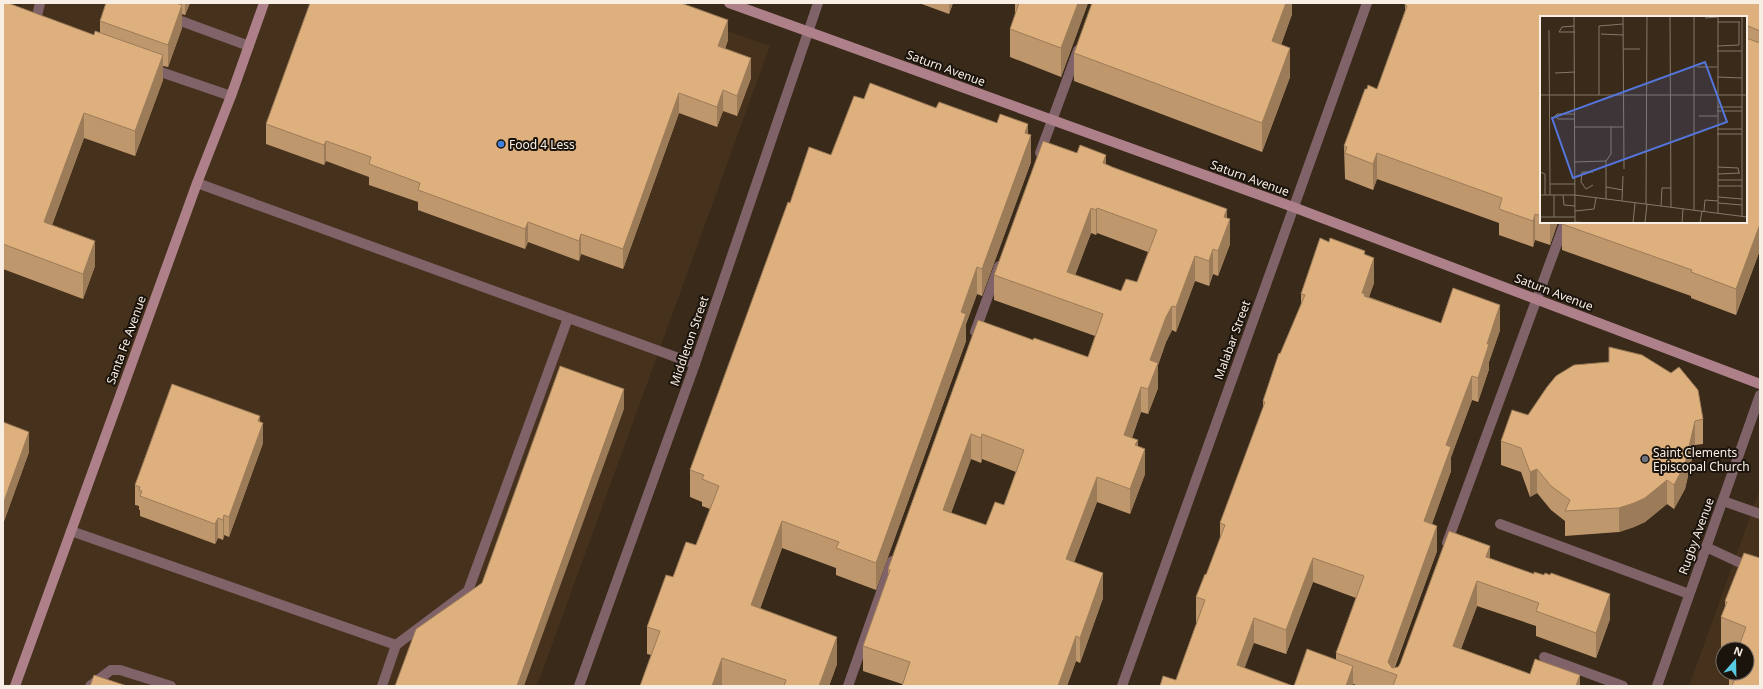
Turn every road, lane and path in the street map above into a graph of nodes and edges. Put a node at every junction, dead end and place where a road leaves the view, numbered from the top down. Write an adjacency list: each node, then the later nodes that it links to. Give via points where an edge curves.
1 (40, 3): 7 (street, via 36,20)
2 (264, 3): 10 (street, Santa Fe Avenue)
3 (729, 3): 8 (street, Saturn Avenue)
4 (818, 3): 8 (street, Middleton Street)
5 (1367, 3): 16 (street, Malabar Street)
6 (162, 14): 10 (street)
7 (49, 31)
8 (808, 31): 13 (street, Saturn Avenue); 22 (street, Middleton Street)
9 (1082, 40): 13 (street)
10 (249, 46): 12 (street, Santa Fe Avenue)
11 (142, 65): 12 (street)
12 (231, 96): 15 (street, Santa Fe Avenue)
13 (1052, 121): 14 (street); 16 (street, Saturn Avenue)
14 (1036, 165)
15 (197, 183): 20 (street); 28 (street, Santa Fe Avenue)
16 (1293, 208): 19 (street, Saturn Avenue); 42 (street, Malabar Street)
17 (1565, 223): 19 (street)
18 (1004, 254): 21 (street)
19 (1537, 299): 23 (street, Saturn Avenue); 31 (street)
20 (568, 318): 22 (street); 34 (street, via 468,591)
21 (971, 343)
22 (695, 364): 40 (street, Middleton Street)
23 (1760, 384)
24 (1760, 395): 25 (street, Rugby Avenue)
25 (1723, 500): 26 (street); 29 (street, Rugby Avenue)
26 (1760, 514)
27 (1500, 524): 33 (street)
28 (71, 531): 34 (street); 36 (street, Santa Fe Avenue)
29 (1706, 547): 32 (street); 33 (street, Rugby Avenue)
30 (896, 551): 41 (street)
31 (1444, 552)
32 (1760, 572)
33 (1689, 594): 44 (street, Rugby Avenue)
34 (396, 645): 39 (street)
35 (1544, 657): 43 (street)
36 (15, 686)
37 (90, 686): 38 (street, via 111,670 120,670)
38 (171, 686)
39 (382, 686)
40 (579, 686)
41 (848, 686)
42 (1122, 686)
43 (1623, 686)
44 (1657, 686)

